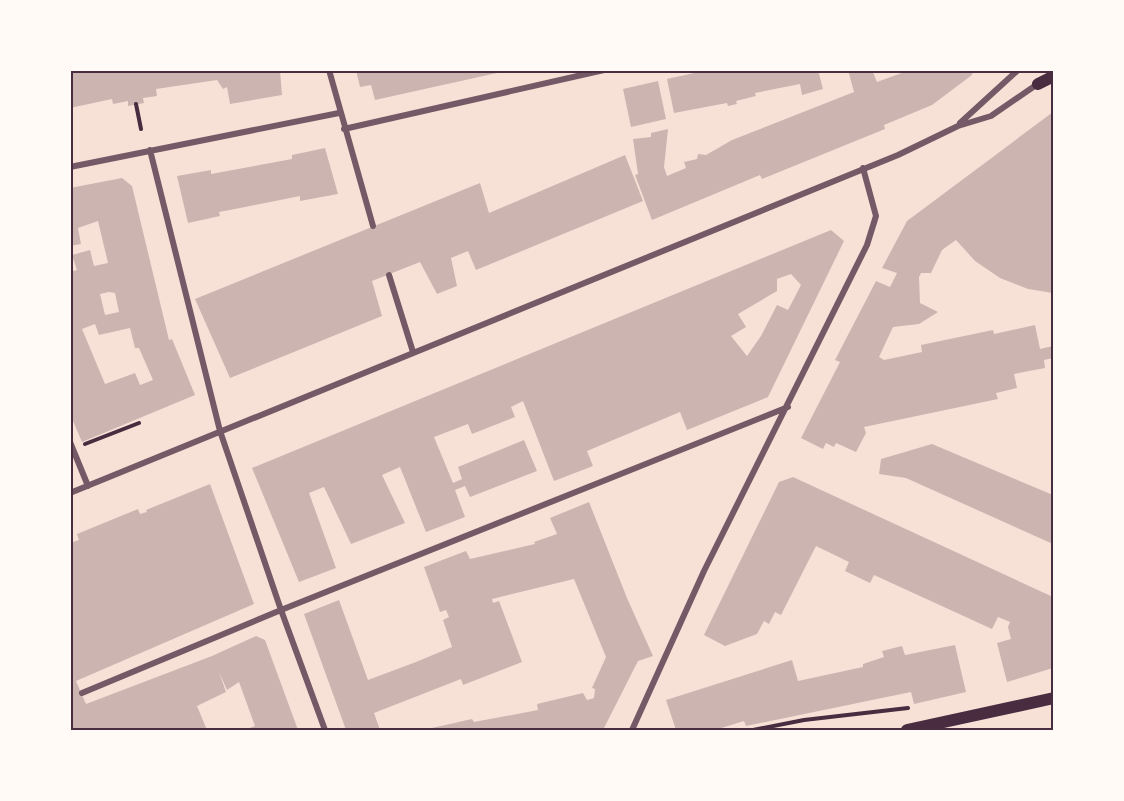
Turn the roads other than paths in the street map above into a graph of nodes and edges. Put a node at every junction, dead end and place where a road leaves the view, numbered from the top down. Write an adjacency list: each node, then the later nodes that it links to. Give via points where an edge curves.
1 (329, 70): 7 (street)
2 (604, 70): 9 (street)
3 (1018, 70): 8 (street)
4 (1053, 71): 6 (street)
5 (1053, 76): 6 (main road)
6 (1038, 84): 8 (street, via 991,116)
7 (339, 113): 9 (street); 10 (street)
8 (958, 126): 12 (street)
9 (344, 129): 13 (street)
10 (150, 150): 11 (street); 17 (street)
11 (70, 167)
12 (863, 168): 15 (street); 16 (street, via 874,208 874,229)
13 (373, 226)
14 (388, 275): 15 (street)
15 (413, 352): 17 (street)
16 (788, 407): 21 (street); 25 (street, via 704,571)
17 (220, 431): 19 (street); 21 (street)
18 (70, 442): 19 (street)
19 (88, 486): 20 (street)
20 (70, 493)
21 (281, 610): 22 (street); 24 (street)
22 (82, 693)
23 (1053, 698): 26 (main road)
24 (325, 730)
25 (632, 730)
26 (907, 730)

